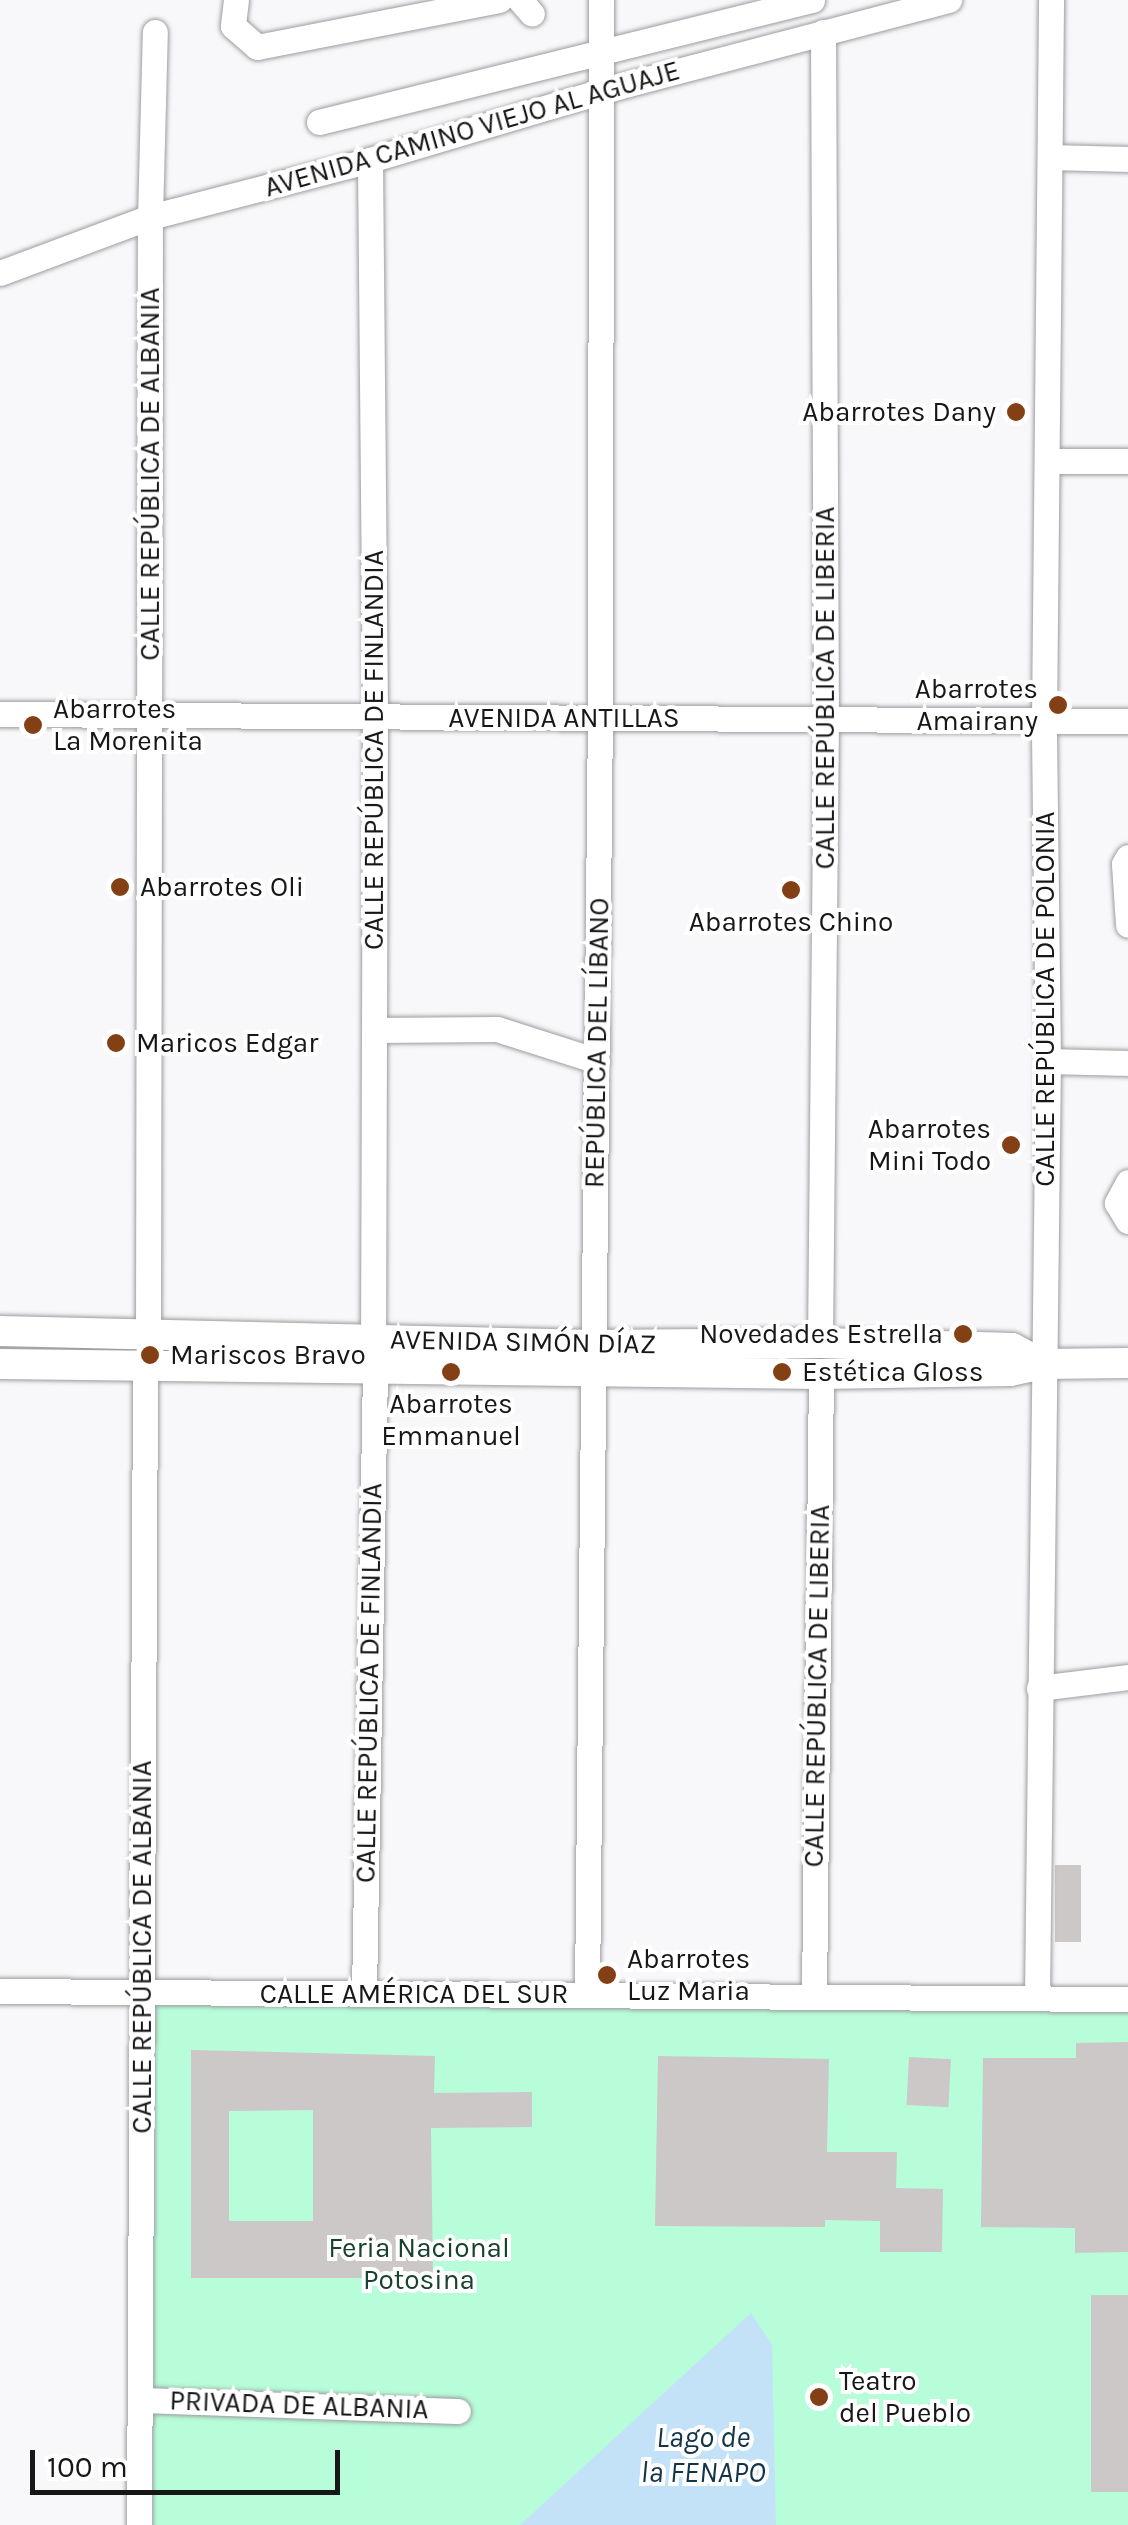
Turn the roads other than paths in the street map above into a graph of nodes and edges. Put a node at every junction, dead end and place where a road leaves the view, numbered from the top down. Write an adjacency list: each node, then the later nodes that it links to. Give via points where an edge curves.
1 (236, 0): 2 (street, via 233,26 257,47)
2 (499, 0)
3 (600, 0): 9 (street, REPÚBLICA DEL LÍBANO)
4 (812, 0): 9 (street)
5 (949, 0): 8 (street, AVENIDA CAMINO VIEJO AL AGUAJE)
6 (1051, 0): 12 (street, CALLE REPÚBLICA DE POLONIA)
7 (155, 32): 15 (street, CALLE REPÚBLICA DE ALBANIA)
8 (824, 32): 10 (street, AVENIDA CAMINO VIEJO AL AGUAJE); 23 (street, CALLE REPÚBLICA DE LIBERIA)
9 (599, 54): 10 (street, REPÚBLICA DEL LÍBANO); 11 (street)
10 (598, 92): 14 (street, AVENIDA CAMINO VIEJO AL AGUAJE); 22 (street, REPÚBLICA DEL LÍBANO)
11 (320, 122)
12 (1051, 157): 13 (street); 17 (street, CALLE REPÚBLICA DE POLONIA)
13 (1128, 158)
14 (370, 160): 15 (street, AVENIDA CAMINO VIEJO AL AGUAJE); 21 (street, CALLE REPÚBLICA DE FINLANDIA)
15 (150, 217): 16 (street, AVENIDA CAMINO VIEJO AL AGUAJE); 20 (street, CALLE REPÚBLICA DE ALBANIA)
16 (0, 273)
17 (1049, 460): 18 (street); 24 (street, CALLE REPÚBLICA DE POLONIA)
18 (1128, 461)
19 (0, 714): 20 (street, AVENIDA ANTILLAS)
20 (150, 715): 21 (street, AVENIDA ANTILLAS); 35 (street, CALLE REPÚBLICA DE ALBANIA)
21 (375, 716): 22 (street, AVENIDA ANTILLAS); 28 (street, CALLE REPÚBLICA DE FINLANDIA)
22 (600, 718): 23 (street, AVENIDA ANTILLAS); 30 (street, REPÚBLICA DEL LÍBANO)
23 (826, 719): 24 (street, AVENIDA ANTILLAS); 37 (street, CALLE REPÚBLICA DE LIBERIA)
24 (1044, 721): 25 (street, AVENIDA ANTILLAS); 29 (street, CALLE REPÚBLICA DE POLONIA)
25 (1128, 721)
26 (1128, 856): 27 (street)
27 (1128, 925)
28 (374, 1030): 30 (street, via 497,1030); 36 (street, CALLE REPÚBLICA DE FINLANDIA)
29 (1048, 1061): 31 (street); 40 (street, CALLE REPÚBLICA DE POLONIA)
30 (597, 1062): 38 (street, REPÚBLICA DEL LÍBANO)
31 (1128, 1062)
32 (1128, 1182): 33 (street, via 1117,1203)
33 (1128, 1221)
34 (0, 1331): 35 (main road, AVENIDA SIMÓN DÍAZ)
35 (148, 1336): 36 (main road, AVENIDA SIMÓN DÍAZ)
36 (373, 1340): 38 (main road, AVENIDA SIMÓN DÍAZ)
37 (820, 1343): 38 (main road, AVENIDA SIMÓN DÍAZ); 40 (main road, AVENIDA SIMÓN DÍAZ, via 1012,1348)
38 (594, 1358): 43 (main road, AVENIDA SIMÓN DÍAZ); 44 (main road, AVENIDA SIMÓN DÍAZ); 50 (street, REPÚBLICA DEL LÍBANO)
39 (0, 1364): 42 (main road, AVENIDA SIMÓN DÍAZ)
40 (1042, 1364): 41 (main road, AVENIDA SIMÓN DÍAZ); 44 (main road, AVENIDA SIMÓN DÍAZ, via 1010,1371); 46 (street, CALLE REPÚBLICA DE POLONIA)
41 (1128, 1364)
42 (145, 1368): 43 (main road, AVENIDA SIMÓN DÍAZ); 48 (street, CALLE REPÚBLICA DE ALBANIA)
43 (375, 1372): 49 (street, CALLE REPÚBLICA DE FINLANDIA)
44 (821, 1374): 51 (street, CALLE REPÚBLICA DE LIBERIA)
45 (1128, 1678): 46 (street)
46 (1039, 1688): 52 (street, CALLE REPÚBLICA DE POLONIA)
47 (0, 1991): 48 (street, CALLE AMÉRICA DEL SUR)
48 (142, 1992): 49 (street, CALLE AMÉRICA DEL SUR); 54 (street, CALLE REPÚBLICA DE ALBANIA)
49 (364, 1993): 50 (street, CALLE AMÉRICA DEL SUR)
50 (587, 1995): 51 (street, CALLE AMÉRICA DEL SUR)
51 (814, 1997): 52 (street, CALLE AMÉRICA DEL SUR)
52 (1037, 1998): 53 (street, CALLE AMÉRICA DEL SUR)
53 (1128, 1999)
54 (141, 2400): 55 (street, PRIVADA DE ALBANIA); 56 (street, CALLE REPÚBLICA DE ALBANIA)
55 (458, 2411)
56 (139, 2525)

